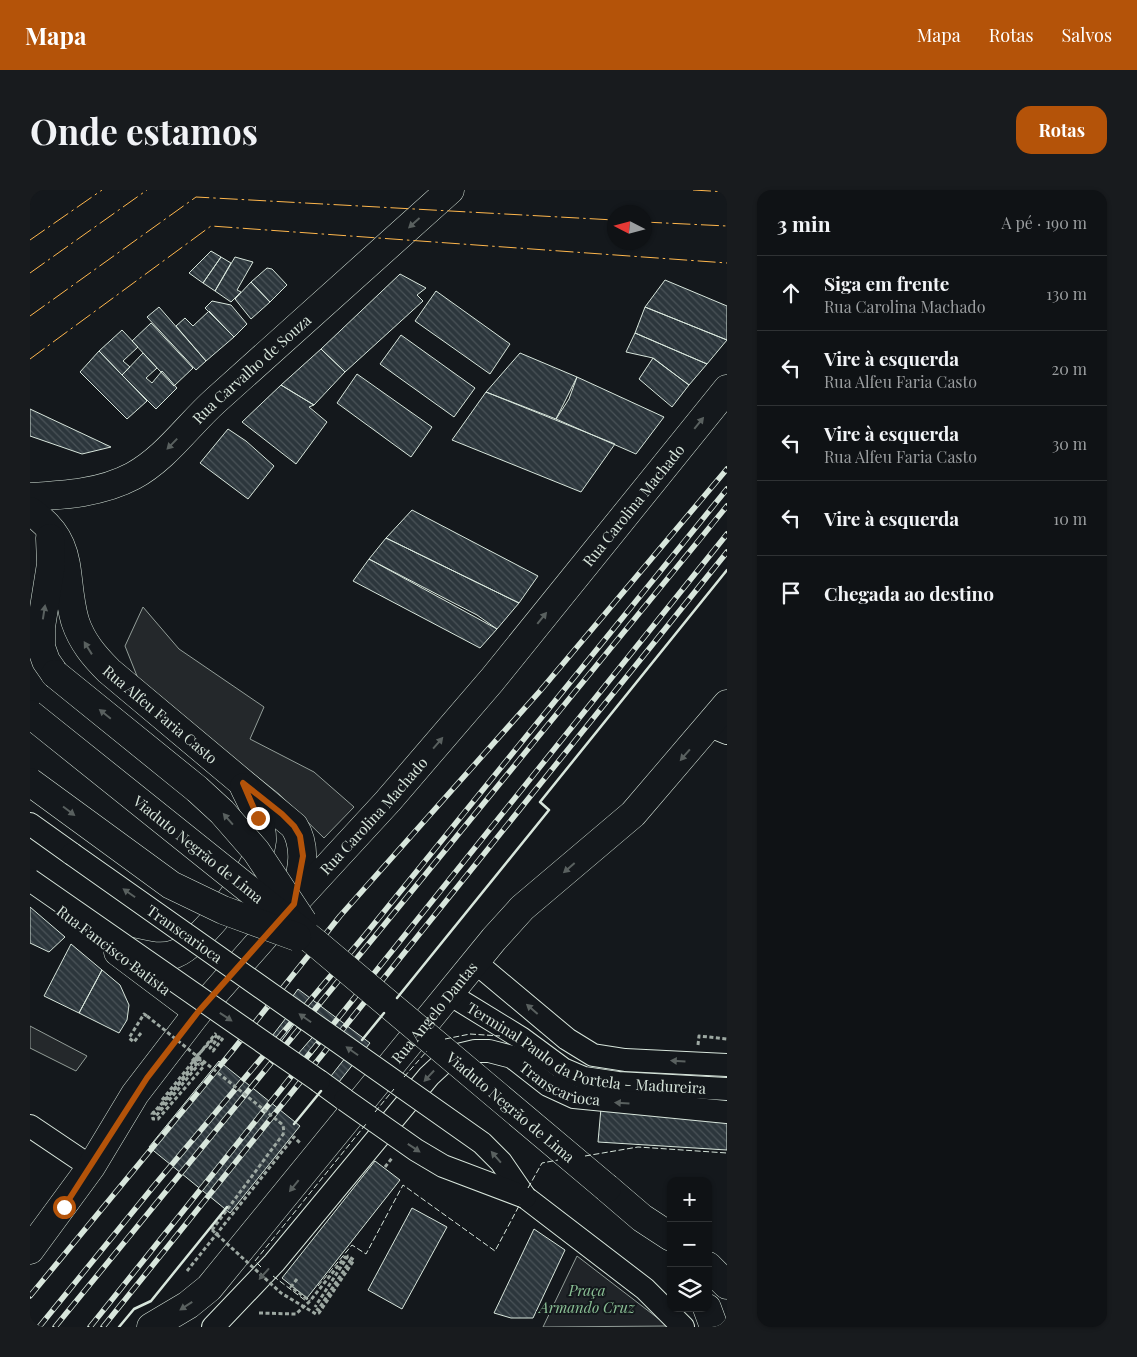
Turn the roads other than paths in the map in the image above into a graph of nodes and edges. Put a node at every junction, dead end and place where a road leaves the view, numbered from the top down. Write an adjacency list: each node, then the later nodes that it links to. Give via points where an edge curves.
1 (450, 190): 3 (main road, Rua Carvalho de Souza, one-way to 3, via 206,409 160,456 133,476 87,492)
2 (727, 389): 13 (main road, Rua Carolina Machado, one-way to 2, via 492,680)
3 (30, 497)
4 (40, 519): 9 (main road, Rua Alfeu Faria Casto, one-way to 4, via 90,652 75,620 65,555); 14 (main road, one-way to 4, bridge, via 256,851 222,812 55,674 46,661 41,647 41,627 51,564)
5 (727, 704): 7 (main road, Rua Angelo Dantas)
6 (30, 714): 14 (main road, Viaduto Negrão de Lima, bridge)
7 (718, 729): 16 (main road, Rua Angelo Dantas, one-way to 16, via 633,814 522,908)
8 (30, 782): 14 (main road, one-way to 14, bridge, via 171,885 224,910)
9 (243, 783): 13 (main road, Rua Alfeu Faria Casto, via 282,814 300,836 303,856); 15 (main road, via 258,818 262,843 257,860 210,927 186,948 168,956 156,957)
10 (30, 824): 24 (street, Transcarioca, one-way to 10, bridge, via 501,1162 482,1143)
11 (30, 880): 24 (street, Transcarioca, one-way to 24, bridge, via 416,1150 443,1166)
12 (30, 888): 15 (main road, Rua Fancisco Batista)
13 (294, 904): 18 (main road, Rua Carolina Machado)
14 (317, 944): 25 (main road, Viaduto Negrão de Lima, bridge)
15 (111, 947): 18 (main road, Rua Fancisco Batista)
16 (475, 962): 17 (main road, Rua Angelo Dantas); 19 (street, one-way to 16, via 625,1060 593,1055 567,1039)
17 (451, 995): 20 (street, Terminal Paulo da Portela - Madureira, via 563,1069 584,1078); 32 (main road, Rua Angelo Dantas, one-way to 32, via 209,1288)
18 (198, 1012): 23 (main road, Rua Carolina Machado, via 135,1094)
19 (727, 1065)
20 (727, 1089)
21 (727, 1112): 33 (street, Transcarioca, one-way to 33, via 574,1097 558,1091 517,1060 503,1054 483,1050 458,1055 429,1076 274,1263)
22 (30, 1126): 23 (street)
23 (91, 1167): 28 (main road, Rua Carolina Machado)
24 (525, 1197): 34 (street, Transcarioca, via 645,1289)
25 (642, 1218): 26 (main road); 27 (main road)
26 (667, 1234)
27 (667, 1248)
28 (30, 1250)
29 (709, 1267): 30 (main road)
30 (727, 1286)
31 (708, 1312): 35 (main road)
32 (151, 1327)
33 (213, 1327)
34 (683, 1327)
35 (714, 1327)

